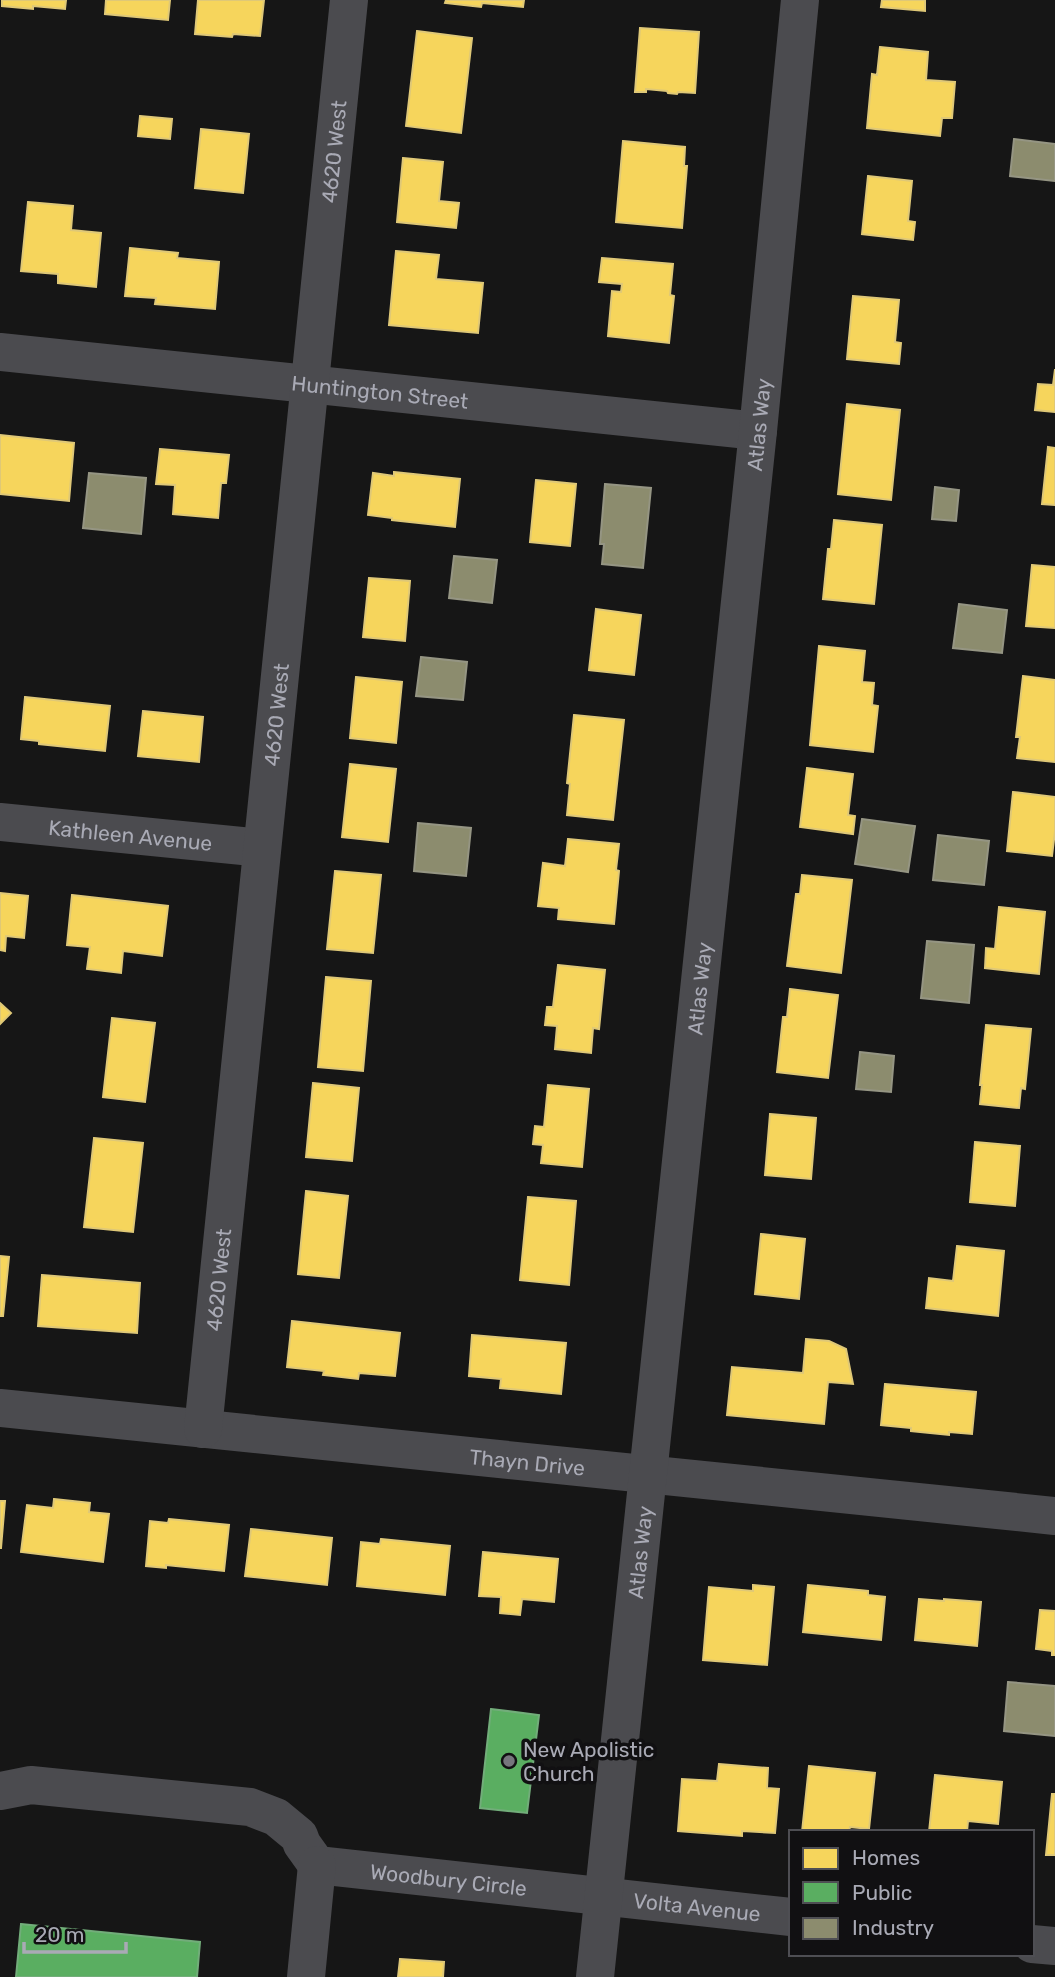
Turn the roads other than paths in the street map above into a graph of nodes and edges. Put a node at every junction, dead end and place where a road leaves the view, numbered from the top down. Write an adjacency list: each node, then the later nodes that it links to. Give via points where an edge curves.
1 (349, 0): 4 (street, 4620 West)
2 (800, 0): 5 (street, Atlas Way)
3 (0, 352): 4 (street, Huntington Street)
4 (309, 384): 5 (street, Huntington Street); 7 (street, 4620 West)
5 (758, 431): 10 (street, Atlas Way)
6 (0, 821): 7 (street, Kathleen Avenue)
7 (262, 848): 9 (street, 4620 West)
8 (0, 1408): 9 (street, Thayn Drive)
9 (204, 1429): 10 (street, Thayn Drive)
10 (648, 1475): 11 (street, Thayn Drive); 14 (street, Atlas Way)
11 (1055, 1516)
12 (0, 1791): 13 (street, via 31,1785 250,1807 276,1817 299,1836)
13 (310, 1854): 14 (street, Woodbury Circle); 18 (street)
14 (603, 1895): 15 (street, Volta Avenue); 19 (street, Atlas Way)
15 (789, 1917)
16 (1034, 1944): 17 (street)
17 (1055, 1946)
18 (306, 1977)
19 (595, 1977)

